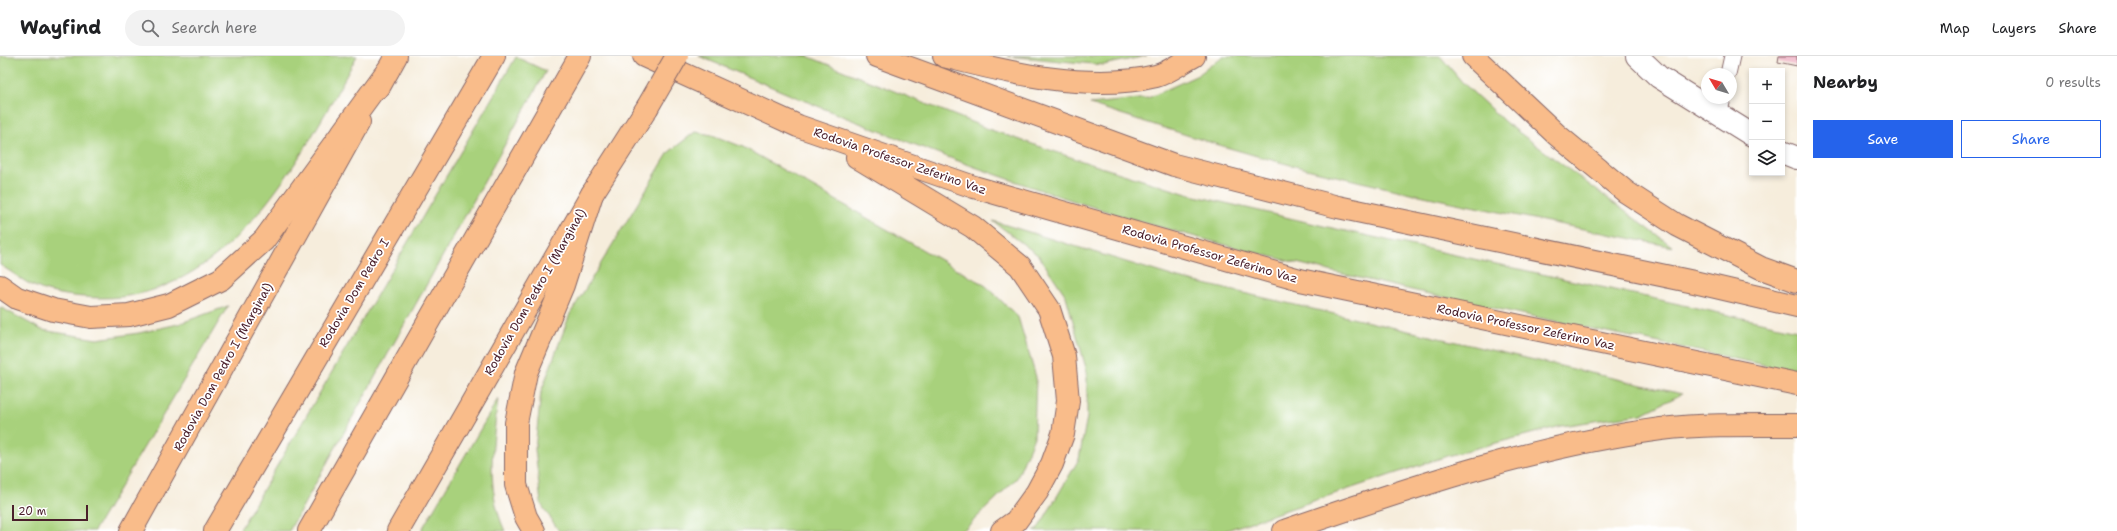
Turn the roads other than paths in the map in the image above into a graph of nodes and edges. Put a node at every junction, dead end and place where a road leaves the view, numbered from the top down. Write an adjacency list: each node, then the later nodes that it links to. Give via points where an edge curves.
1 (580, 56): 26 (highway)
2 (644, 56): 14 (highway, Rodovia Professor Zeferino Vaz)
3 (677, 56): 18 (highway, Rodovia Dom Pedro I (Marginal), bridge)
4 (877, 56): 21 (highway, via 1174,165 1338,207)
5 (944, 56): 6 (highway, via 1044,77 1124,82 1158,75)
6 (1194, 56)
7 (1473, 56): 19 (highway, via 1557,135 1626,192 1677,225 1761,268)
8 (1637, 56): 13 (street, via 1659,77)
9 (1732, 56): 12 (lane)
10 (492, 60): 25 (highway, Rodovia Dom Pedro I)
11 (392, 63): 20 (highway, via 264,240 221,279 169,305 129,315 91,317 53,310 17,298); 24 (highway, Rodovia Dom Pedro I (Marginal))
12 (1729, 68)
13 (1721, 107): 15 (street)
14 (798, 126): 22 (highway, Rodovia Professor Zeferino Vaz, via 974,187 1300,280); 29 (highway, via 880,170 973,227 1020,266 1049,309 1064,356 1068,401 1063,434 1052,464 1037,492 1016,521)
15 (1749, 132)
16 (1785, 153): 17 (street)
17 (1797, 158)
18 (592, 194): 27 (highway, Rodovia Dom Pedro I (Marginal)); 28 (highway, via 563,285 526,373 516,423 516,485 526,517)
19 (1797, 282)
20 (0, 286)
21 (1797, 306)
22 (1797, 384)
23 (1797, 425): 30 (highway, via 1721,425 1662,429 1596,439 1500,461)
24 (131, 531)
25 (215, 531)
26 (309, 531)
27 (398, 531)
28 (534, 531)
29 (1002, 531)
30 (1284, 531)

